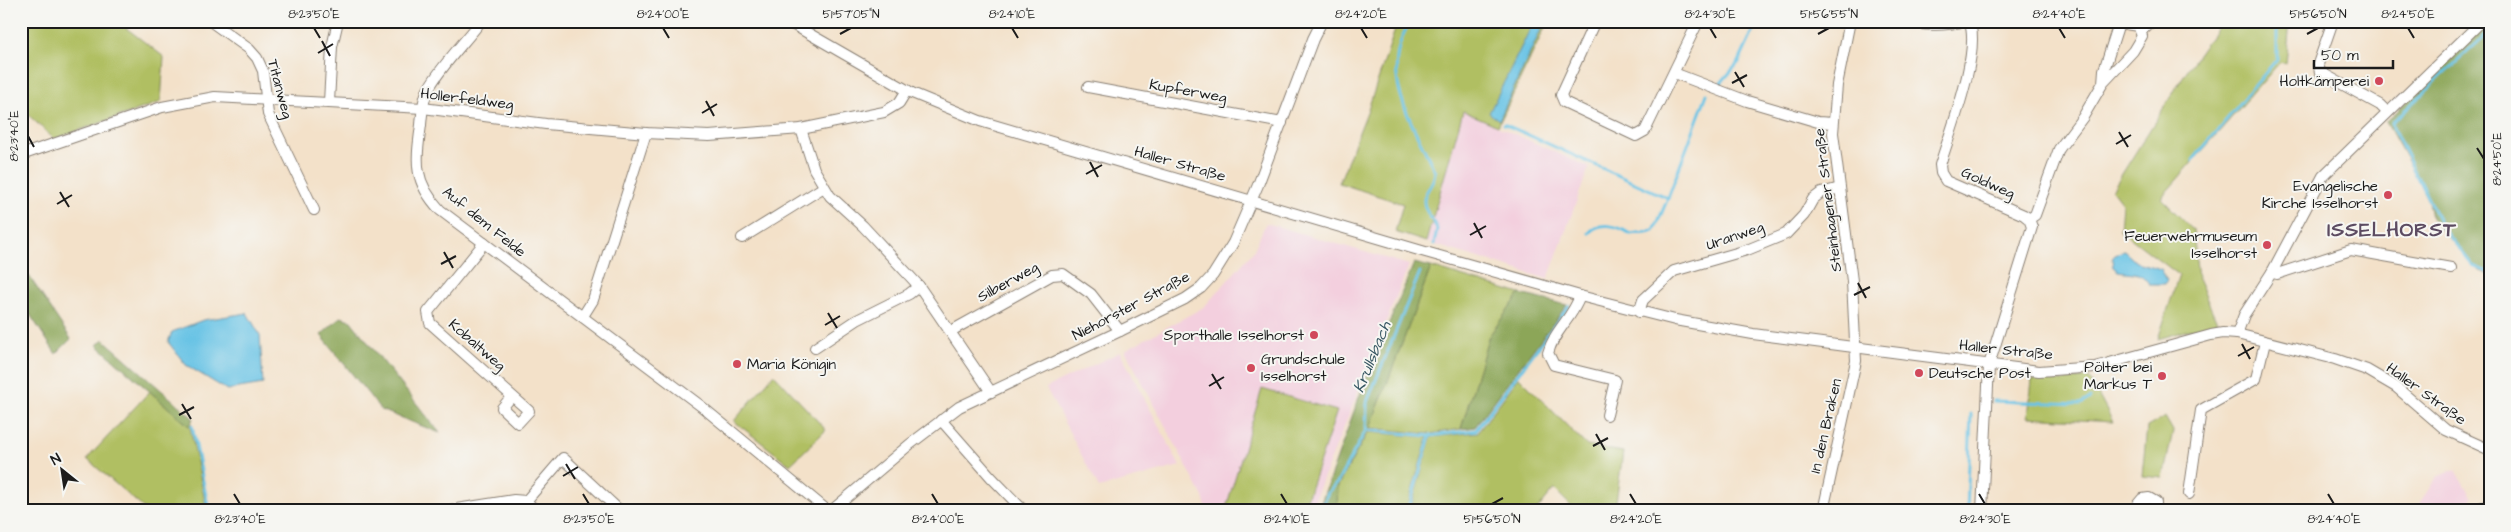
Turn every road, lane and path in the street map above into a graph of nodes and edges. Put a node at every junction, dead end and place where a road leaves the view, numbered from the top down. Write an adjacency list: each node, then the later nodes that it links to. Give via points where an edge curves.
1 (210, 21): 19 (street, Titanweg, via 257,58 263,71)
2 (338, 21): 20 (street, via 332,47)
3 (482, 21): 21 (street, Auf dem Felde, via 428,88)
4 (788, 21): 18 (street, Haller Straße)
5 (1322, 21): 23 (street, Niehorster Straße)
6 (1595, 21): 15 (street, via 1561,95 1564,102 1636,136 1645,131)
7 (1694, 21): 15 (street, via 1696,26)
8 (1850, 21): 24 (street, Steinhagener Straße)
9 (1905, 21): 10 (street, Goldweg, via 1924,26 1945,26)
10 (1968, 21): 32 (street, Goldweg, via 1973,29 1972,45 1965,82 1940,164 1941,174 1946,181)
11 (2152, 21): 14 (street)
12 (2333, 21): 22 (street, via 2318,64 2320,72)
13 (2482, 21): 22 (street)
14 (2141, 31): 16 (street, via 2142,36 2133,51); 16 (street, via 2138,26 2119,23)
15 (1674, 73): 24 (street, via 1747,100 1818,122)
16 (2102, 83): 32 (street, via 2083,117 2058,149 2035,215)
17 (1088, 88): 23 (street, Kupferweg)
18 (907, 90): 25 (street, Hollerfeldweg, via 899,103 884,112); 30 (street, Haller Straße, via 987,123)
19 (266, 99): 20 (street, Hollerfeldweg); 27 (street, Hollerfeldweg, via 215,97 162,107); 31 (street, Titanweg, via 268,114)
20 (329, 102): 21 (street, Hollerfeldweg)
21 (423, 108): 26 (street, Hollerfeldweg); 34 (street, Auf dem Felde, via 417,157 422,186 440,210)
22 (2387, 112): 36 (street, via 2322,176)
23 (1282, 123): 30 (street, Niehorster Straße)
24 (1833, 123): 29 (street, Steinhagener Straße)
25 (801, 128): 26 (street, Hollerfeldweg, via 709,136); 28 (street, via 803,141)
26 (646, 134): 40 (street, via 593,300)
27 (21, 154)
28 (824, 187): 33 (street); 37 (street)
29 (1840, 188): 39 (street, Uranweg, via 1821,193 1813,199 1804,215 1786,234 1748,250 1674,271 1643,300); 45 (street, Steinhagener Straße, via 1852,281)
30 (1252, 201): 38 (street, Haller Straße); 42 (street, Niehorster Straße, via 1233,243 1201,288)
31 (314, 210)
32 (2029, 219): 47 (street, via 2032,227)
33 (742, 238)
34 (484, 243): 40 (street, Auf dem Felde); 49 (street, Kobaltweg, via 428,312 430,323)
35 (2451, 268): 36 (street, via 2351,250 2277,274)
36 (2272, 272): 43 (street, via 2244,315)
37 (918, 286): 41 (street); 46 (street)
38 (1580, 296): 39 (street, Haller Straße); 50 (street, via 1576,307 1552,338 1548,354 1554,365 1615,380)
39 (1640, 312): 45 (street, Haller Straße, via 1706,327)
40 (583, 316): 59 (street, Auf dem Felde)
41 (951, 331): 42 (street, Silberweg, via 1052,274 1062,274 1091,294); 48 (street)
42 (1120, 331): 48 (street, Niehorster Straße)
43 (2237, 334): 44 (street, Haller Straße); 47 (street, Haller Straße, via 2211,335 2103,365 2063,371)
44 (2265, 342): 52 (street, Haller Straße, via 2366,370 2396,387 2446,430); 53 (street, via 2256,379 2200,410)
45 (1854, 347): 47 (street, Haller Straße); 61 (street, In den Braken, via 1854,370)
46 (815, 348)
47 (1989, 365): 62 (street)
48 (991, 392): 51 (street, Niehorster Straße, via 959,407)
49 (512, 396)
50 (1607, 415)
51 (941, 420): 59 (street, Niehorster Straße); 60 (street)
52 (2490, 450)
53 (2189, 494)
54 (526, 501): 56 (street); 57 (street); 58 (street, via 563,458)
55 (2490, 504): 65 (street)
56 (444, 511)
57 (536, 511)
58 (620, 511)
59 (830, 511)
60 (1024, 511)
61 (1823, 511)
62 (1982, 511)
63 (2138, 511): 64 (street, via 2137,505 2142,499 2150,498 2156,502)
64 (2156, 511)
65 (2472, 511)

